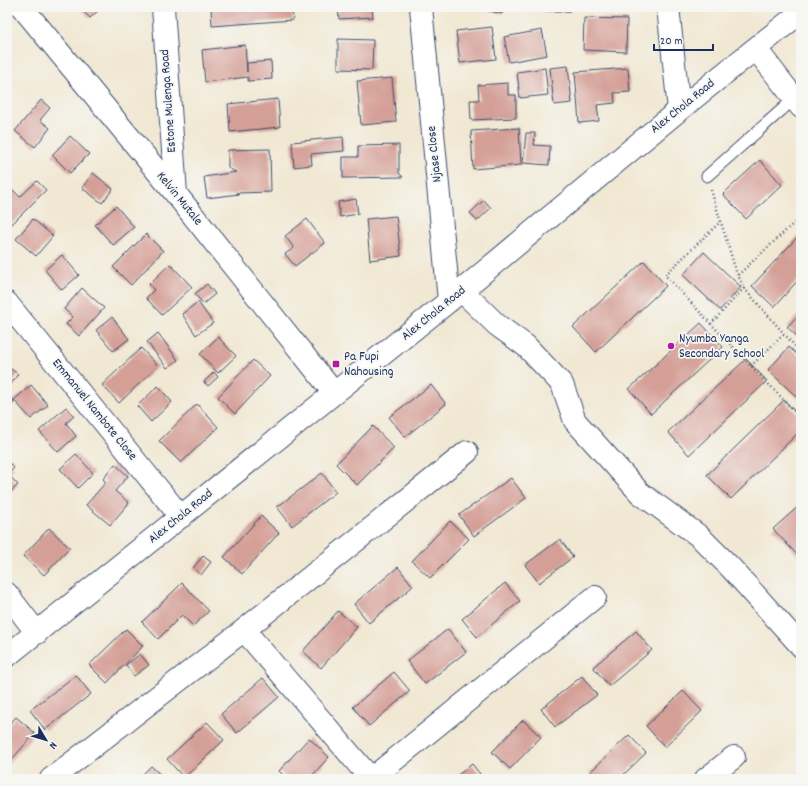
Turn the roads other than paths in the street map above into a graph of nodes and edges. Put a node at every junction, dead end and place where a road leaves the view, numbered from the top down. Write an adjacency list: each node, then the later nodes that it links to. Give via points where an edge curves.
1 (22, 7): 10 (street, Kelvin Mutale)
2 (163, 7): 10 (street, Estone Mulenga Road)
3 (421, 7): 11 (street, Njase Close)
4 (668, 7): 8 (street)
5 (801, 12): 6 (street, Alex Chola Road)
6 (756, 49): 7 (street); 8 (street, Alex Chola Road)
7 (798, 103): 9 (lane)
8 (679, 110): 11 (street, Alex Chola Road)
9 (707, 176)
10 (176, 194): 13 (street, Kelvin Mutale)
11 (456, 296): 13 (street, Alex Chola Road); 20 (street, via 526,346 562,384 575,420 640,493 699,536)
12 (7, 303): 15 (street, Emmanuel Nambote Close)
13 (334, 393): 15 (street, Alex Chola Road)
14 (467, 452): 18 (street)
15 (182, 517): 19 (street, Alex Chola Road)
16 (7, 594): 19 (street)
17 (595, 597): 18 (street, via 372,779)
18 (244, 630): 23 (street)
19 (37, 633): 21 (street, Alex Chola Road)
20 (801, 646)
21 (7, 656)
22 (734, 757): 24 (street)
23 (51, 779)
24 (706, 779)

